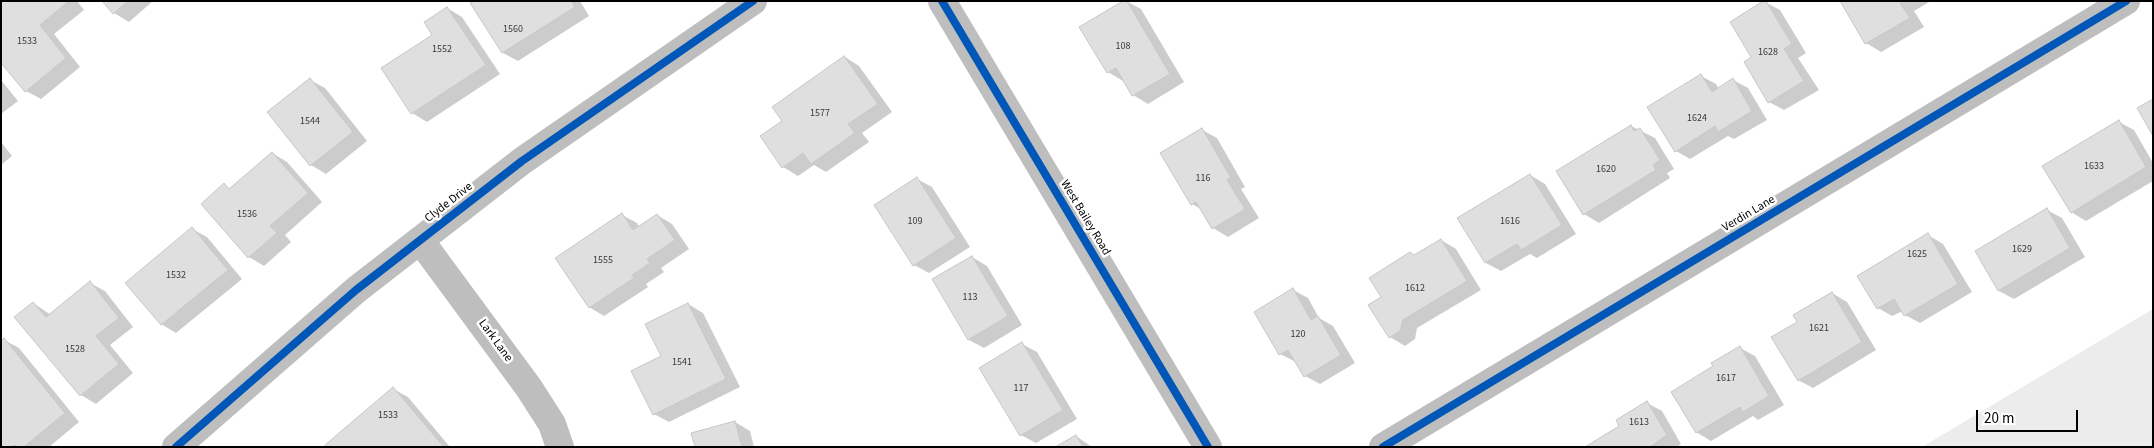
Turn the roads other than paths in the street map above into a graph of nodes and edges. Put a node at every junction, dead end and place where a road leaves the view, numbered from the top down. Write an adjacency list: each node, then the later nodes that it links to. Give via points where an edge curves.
1 (753, 1): 4 (street, Clyde Drive, via 522,161)
2 (942, 1): 7 (street, West Bailey Road)
3 (2126, 1): 8 (street, Verdin Lane)
4 (420, 240): 5 (street, Clyde Drive, via 292,344); 6 (street, Lark Lane, via 529,388 552,424)
5 (176, 447)
6 (560, 447)
7 (1208, 447)
8 (1382, 447)

